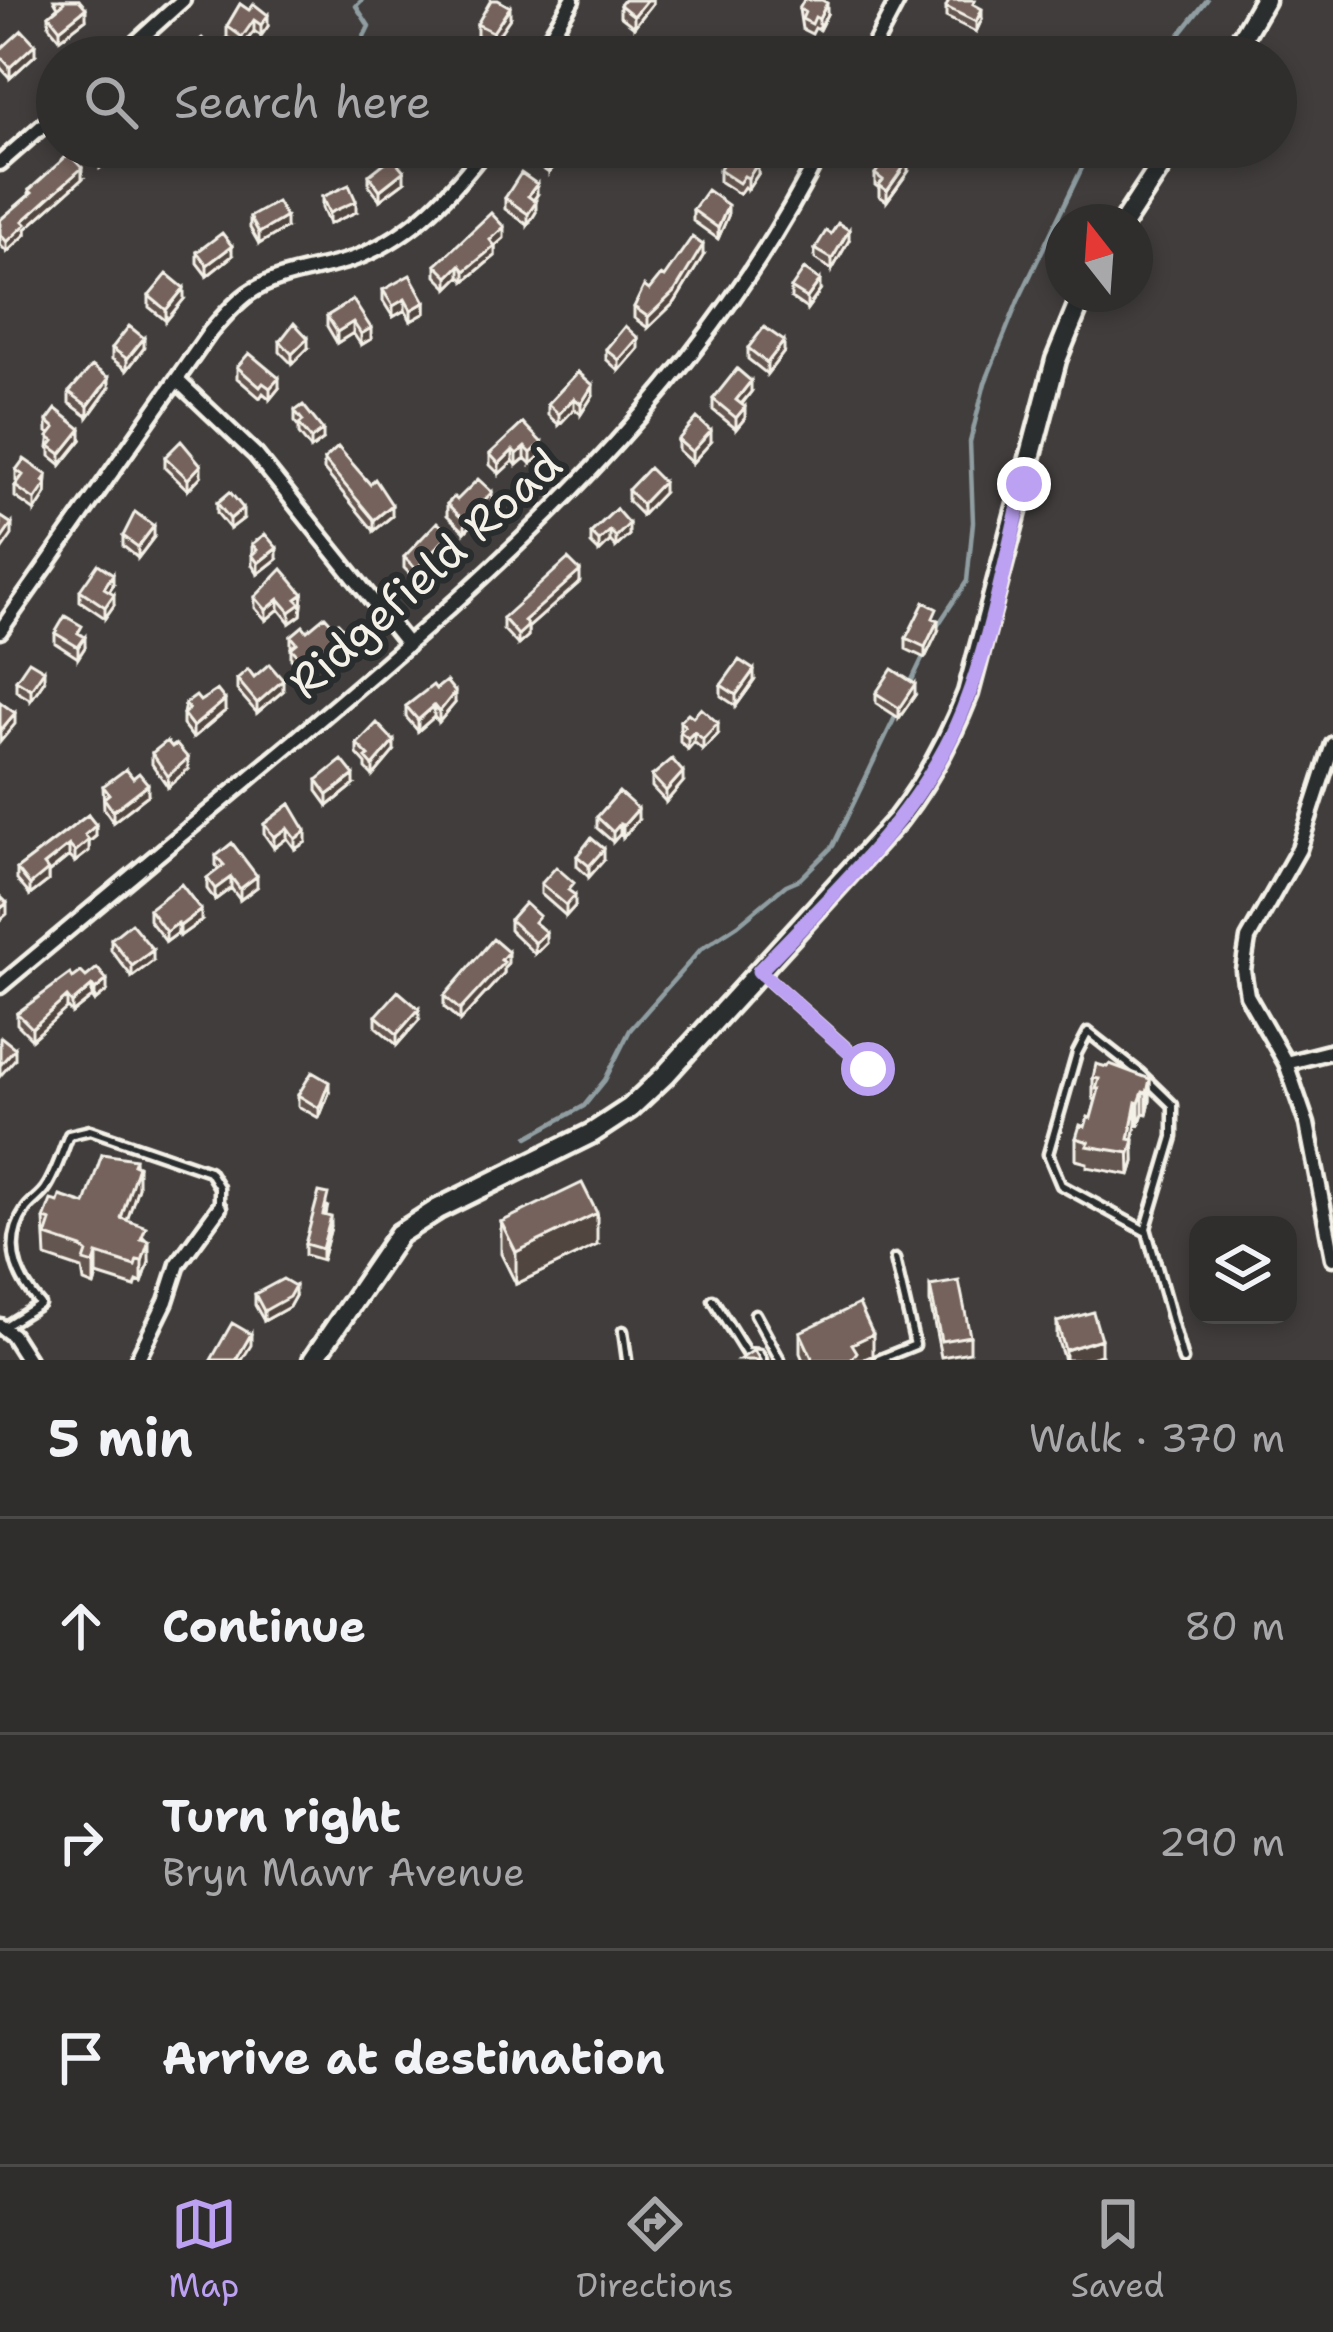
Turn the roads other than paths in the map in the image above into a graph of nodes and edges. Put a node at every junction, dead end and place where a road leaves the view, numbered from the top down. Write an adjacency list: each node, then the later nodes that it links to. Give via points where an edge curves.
1 (183, 0): 5 (street)
2 (572, 0): 6 (street)
3 (898, 0): 7 (street)
4 (1264, 0): 8 (main road)
5 (143, 36)
6 (551, 36)
7 (879, 36)
8 (1243, 36)
9 (36, 132): 10 (street)
10 (0, 164)
11 (470, 168): 16 (street, via 421,221 369,253 250,293 210,332)
12 (811, 168): 18 (street, Ridgefield Road, via 733,299 643,417)
13 (1159, 168): 14 (main road)
14 (1136, 204)
15 (1076, 312): 20 (main road, via 949,743 898,819)
16 (178, 381): 17 (street); 18 (street, via 256,455)
17 (0, 631)
18 (408, 645): 21 (street, Ridgefield Road)
19 (1333, 744): 23 (street, via 1299,849 1248,939 1243,970 1247,995)
20 (759, 971): 24 (lane); 35 (main road, via 611,1122 399,1234)
21 (0, 986)
22 (1333, 1051): 23 (street)
23 (1286, 1064): 27 (street, via 1307,1124)
24 (868, 1069)
25 (219, 1208): 31 (lane, via 208,1171 90,1130 68,1135 46,1188 20,1221 13,1258 40,1304); 34 (street, via 178,1264)
26 (1147, 1232): 26 (lane, via 1173,1137 1173,1105 1088,1032 1048,1154 1061,1185); 40 (lane)
27 (1333, 1258)
28 (895, 1259): 39 (lane, via 915,1345)
29 (713, 1300): 37 (lane, via 746,1353)
30 (755, 1314): 38 (lane)
31 (1, 1327): 33 (street)
32 (622, 1331): 36 (lane)
33 (28, 1360)
34 (137, 1360)
35 (313, 1360)
36 (627, 1360)
37 (762, 1360)
38 (780, 1360)
39 (878, 1360)
40 (1183, 1360)

